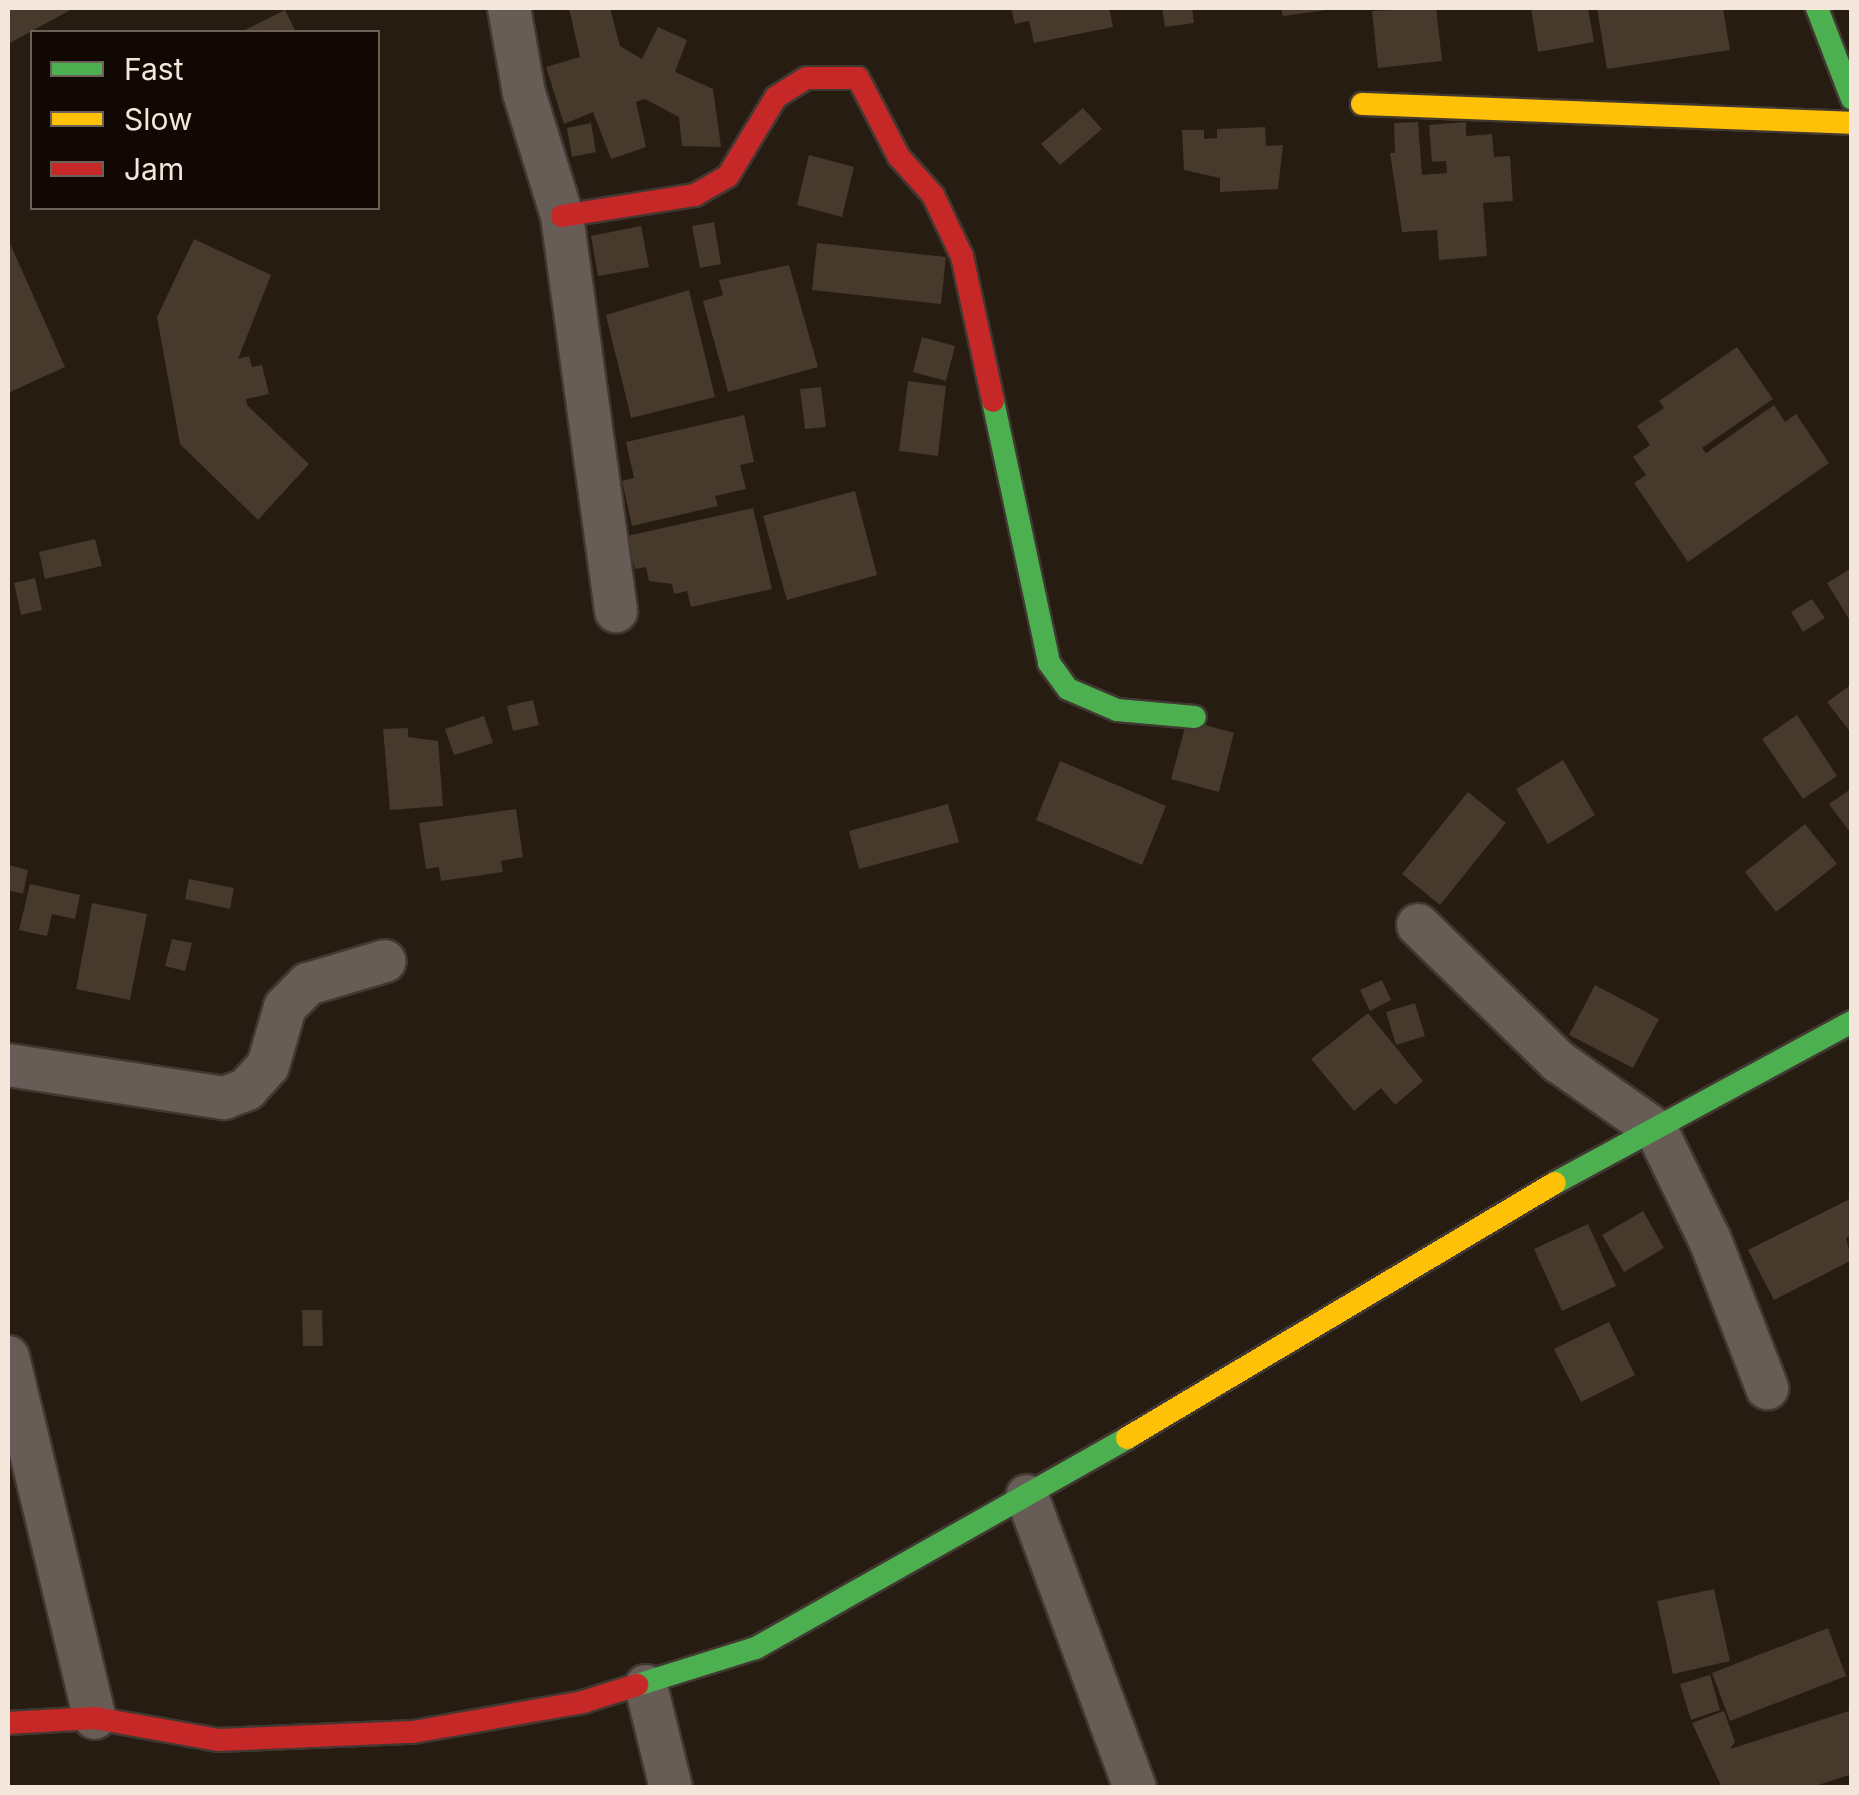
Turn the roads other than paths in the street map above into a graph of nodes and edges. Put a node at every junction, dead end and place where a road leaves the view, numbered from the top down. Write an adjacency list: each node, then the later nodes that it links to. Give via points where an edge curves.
1 (509, 8): 6 (street, via 524,93)
2 (1818, 8): 3 (street)
3 (1852, 98)
4 (1362, 104): 5 (street)
5 (1852, 124)
6 (562, 216): 7 (street); 8 (street, via 695,195 728,176 776,98 807,78 858,78 899,157 933,196 962,256 1049,663 1068,689 1117,710)
7 (616, 611)
8 (1195, 717)
9 (1418, 925): 13 (street, via 1559,1062)
10 (385, 961): 12 (street, via 308,984 285,1007 268,1066 247,1089 224,1098)
11 (1852, 1022): 13 (street)
12 (8, 1065)
13 (1657, 1131): 15 (street, via 1710,1240); 16 (street, via 1531,1196)
14 (8, 1358): 18 (street)
15 (1767, 1388)
16 (1028, 1496): 17 (street, via 756,1648); 21 (street)
17 (646, 1686): 18 (street, via 413,1732 219,1740); 20 (street)
18 (95, 1718): 19 (street)
19 (8, 1723)
20 (671, 1788)
21 (1136, 1788)

